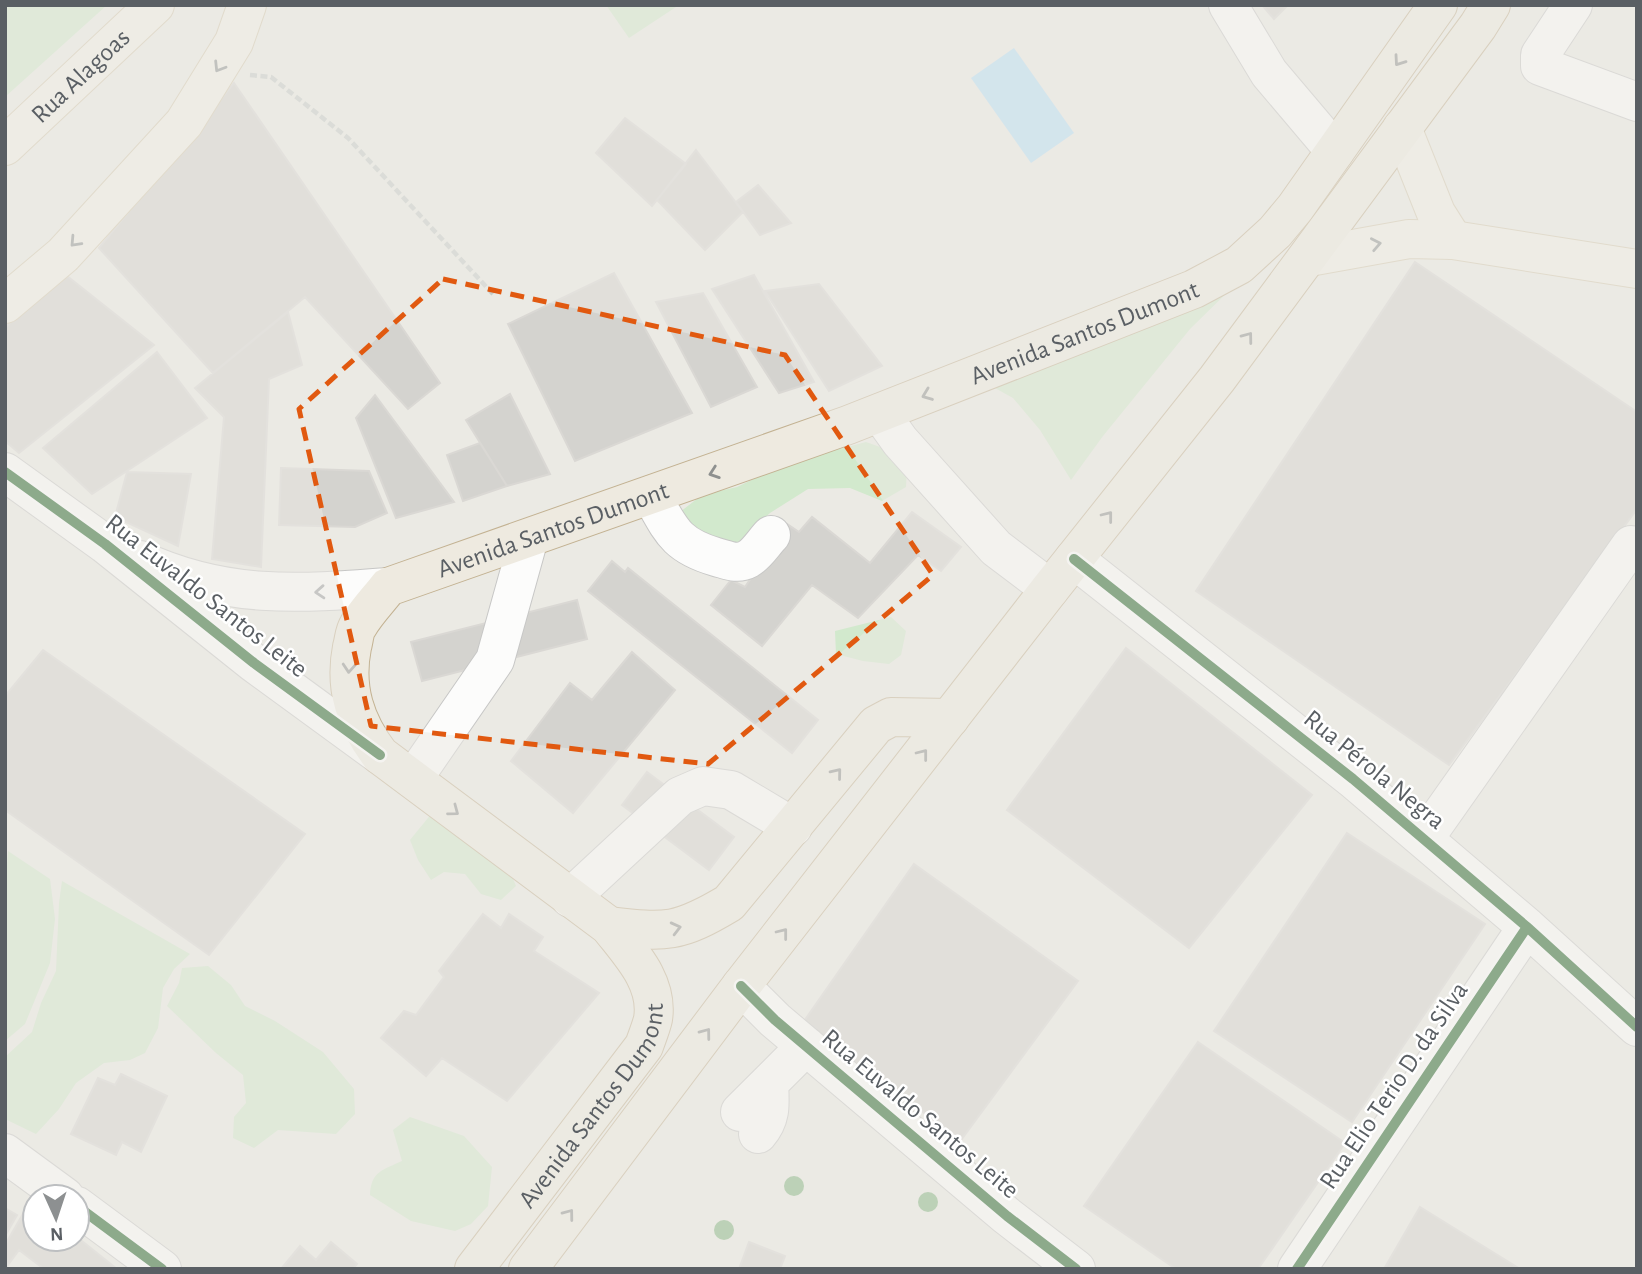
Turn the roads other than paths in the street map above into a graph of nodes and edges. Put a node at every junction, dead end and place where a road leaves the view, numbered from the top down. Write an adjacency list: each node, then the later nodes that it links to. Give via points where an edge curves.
1 (155, 5): 9 (main road, Rua Alagoas)
2 (247, 5): 14 (main road, one-way to 14, via 234,42 184,123 63,255)
3 (1228, 5): 10 (street, via 1269,73)
4 (1438, 5): 10 (highway, Avenida Santos Dumont, one-way to 10)
5 (1490, 5): 8 (highway, Avenida Santos Dumont)
6 (1573, 5): 7 (street, via 1540,55 1540,66)
7 (1637, 102)
8 (1402, 128): 11 (main road, via 1436,213); 12 (highway, Avenida Santos Dumont)
9 (5, 146)
10 (1335, 151): 15 (highway, Avenida Santos Dumont, one-way to 15, via 1275,232 1239,265 1194,289)
11 (1453, 240): 12 (main road, one-way to 11, via 1409,239); 13 (main road)
12 (1308, 257): 22 (highway, Avenida Santos Dumont, one-way to 12)
13 (1637, 269)
14 (5, 304)
15 (880, 413): 17 (highway, Avenida Santos Dumont, one-way to 17); 24 (street, via 996,548)
16 (6, 473): 20 (street, Rua Euvaldo Santos Leite)
17 (651, 495): 18 (street, via 674,534 709,555 736,563 750,558); 19 (highway, Avenida Santos Dumont)
18 (771, 535)
19 (529, 538): 23 (highway, Avenida Santos Dumont); 27 (street, via 495,660)
20 (105, 544): 23 (street, Rua Euvaldo Santos Leite, one-way to 20, via 265,593 219,586 161,569); 26 (street, Rua Euvaldo Santos Leite, via 254,663)
21 (1631, 545): 29 (street)
22 (1074, 559): 24 (highway, Avenida Santos Dumont); 29 (street, Rua Pérola Negra)
23 (388, 587): 26 (highway, Avenida Santos Dumont, one-way to 26, via 356,628 348,679 354,710)
24 (1050, 589): 25 (highway, Avenida Santos Dumont)
25 (950, 718): 28 (highway, one-way to 25, via 876,725 891,717); 33 (highway, Avenida Santos Dumont, one-way to 25)
26 (380, 755): 27 (highway, Avenida Santos Dumont)
27 (413, 779): 30 (highway, Avenida Santos Dumont, one-way to 30)
28 (793, 827): 30 (street, via 731,790 703,786 680,796); 31 (highway, one-way to 28, via 670,930 698,921 729,903)
29 (1424, 839): 32 (street, Rua Pérola Negra)
30 (570, 898): 31 (highway, Avenida Santos Dumont)
31 (609, 926): 41 (highway, Avenida Santos Dumont, via 638,963 652,991 653,1019 644,1046)
32 (1527, 927): 34 (street, Rua Pérola Negra); 44 (street, Rua Elio Terio D. da Silva)
33 (741, 986): 35 (street, Rua Euvaldo Santos Leite); 42 (highway, Avenida Santos Dumont, one-way to 33)
34 (1637, 1027)
35 (806, 1046): 36 (street, via 769,1083 767,1124); 43 (street, Rua Euvaldo Santos Leite)
36 (749, 1123)
37 (5, 1153): 38 (street)
38 (46, 1183)
39 (91, 1216): 40 (street)
40 (162, 1269)
41 (474, 1269)
42 (528, 1269)
43 (1076, 1269)
44 (1297, 1269)

